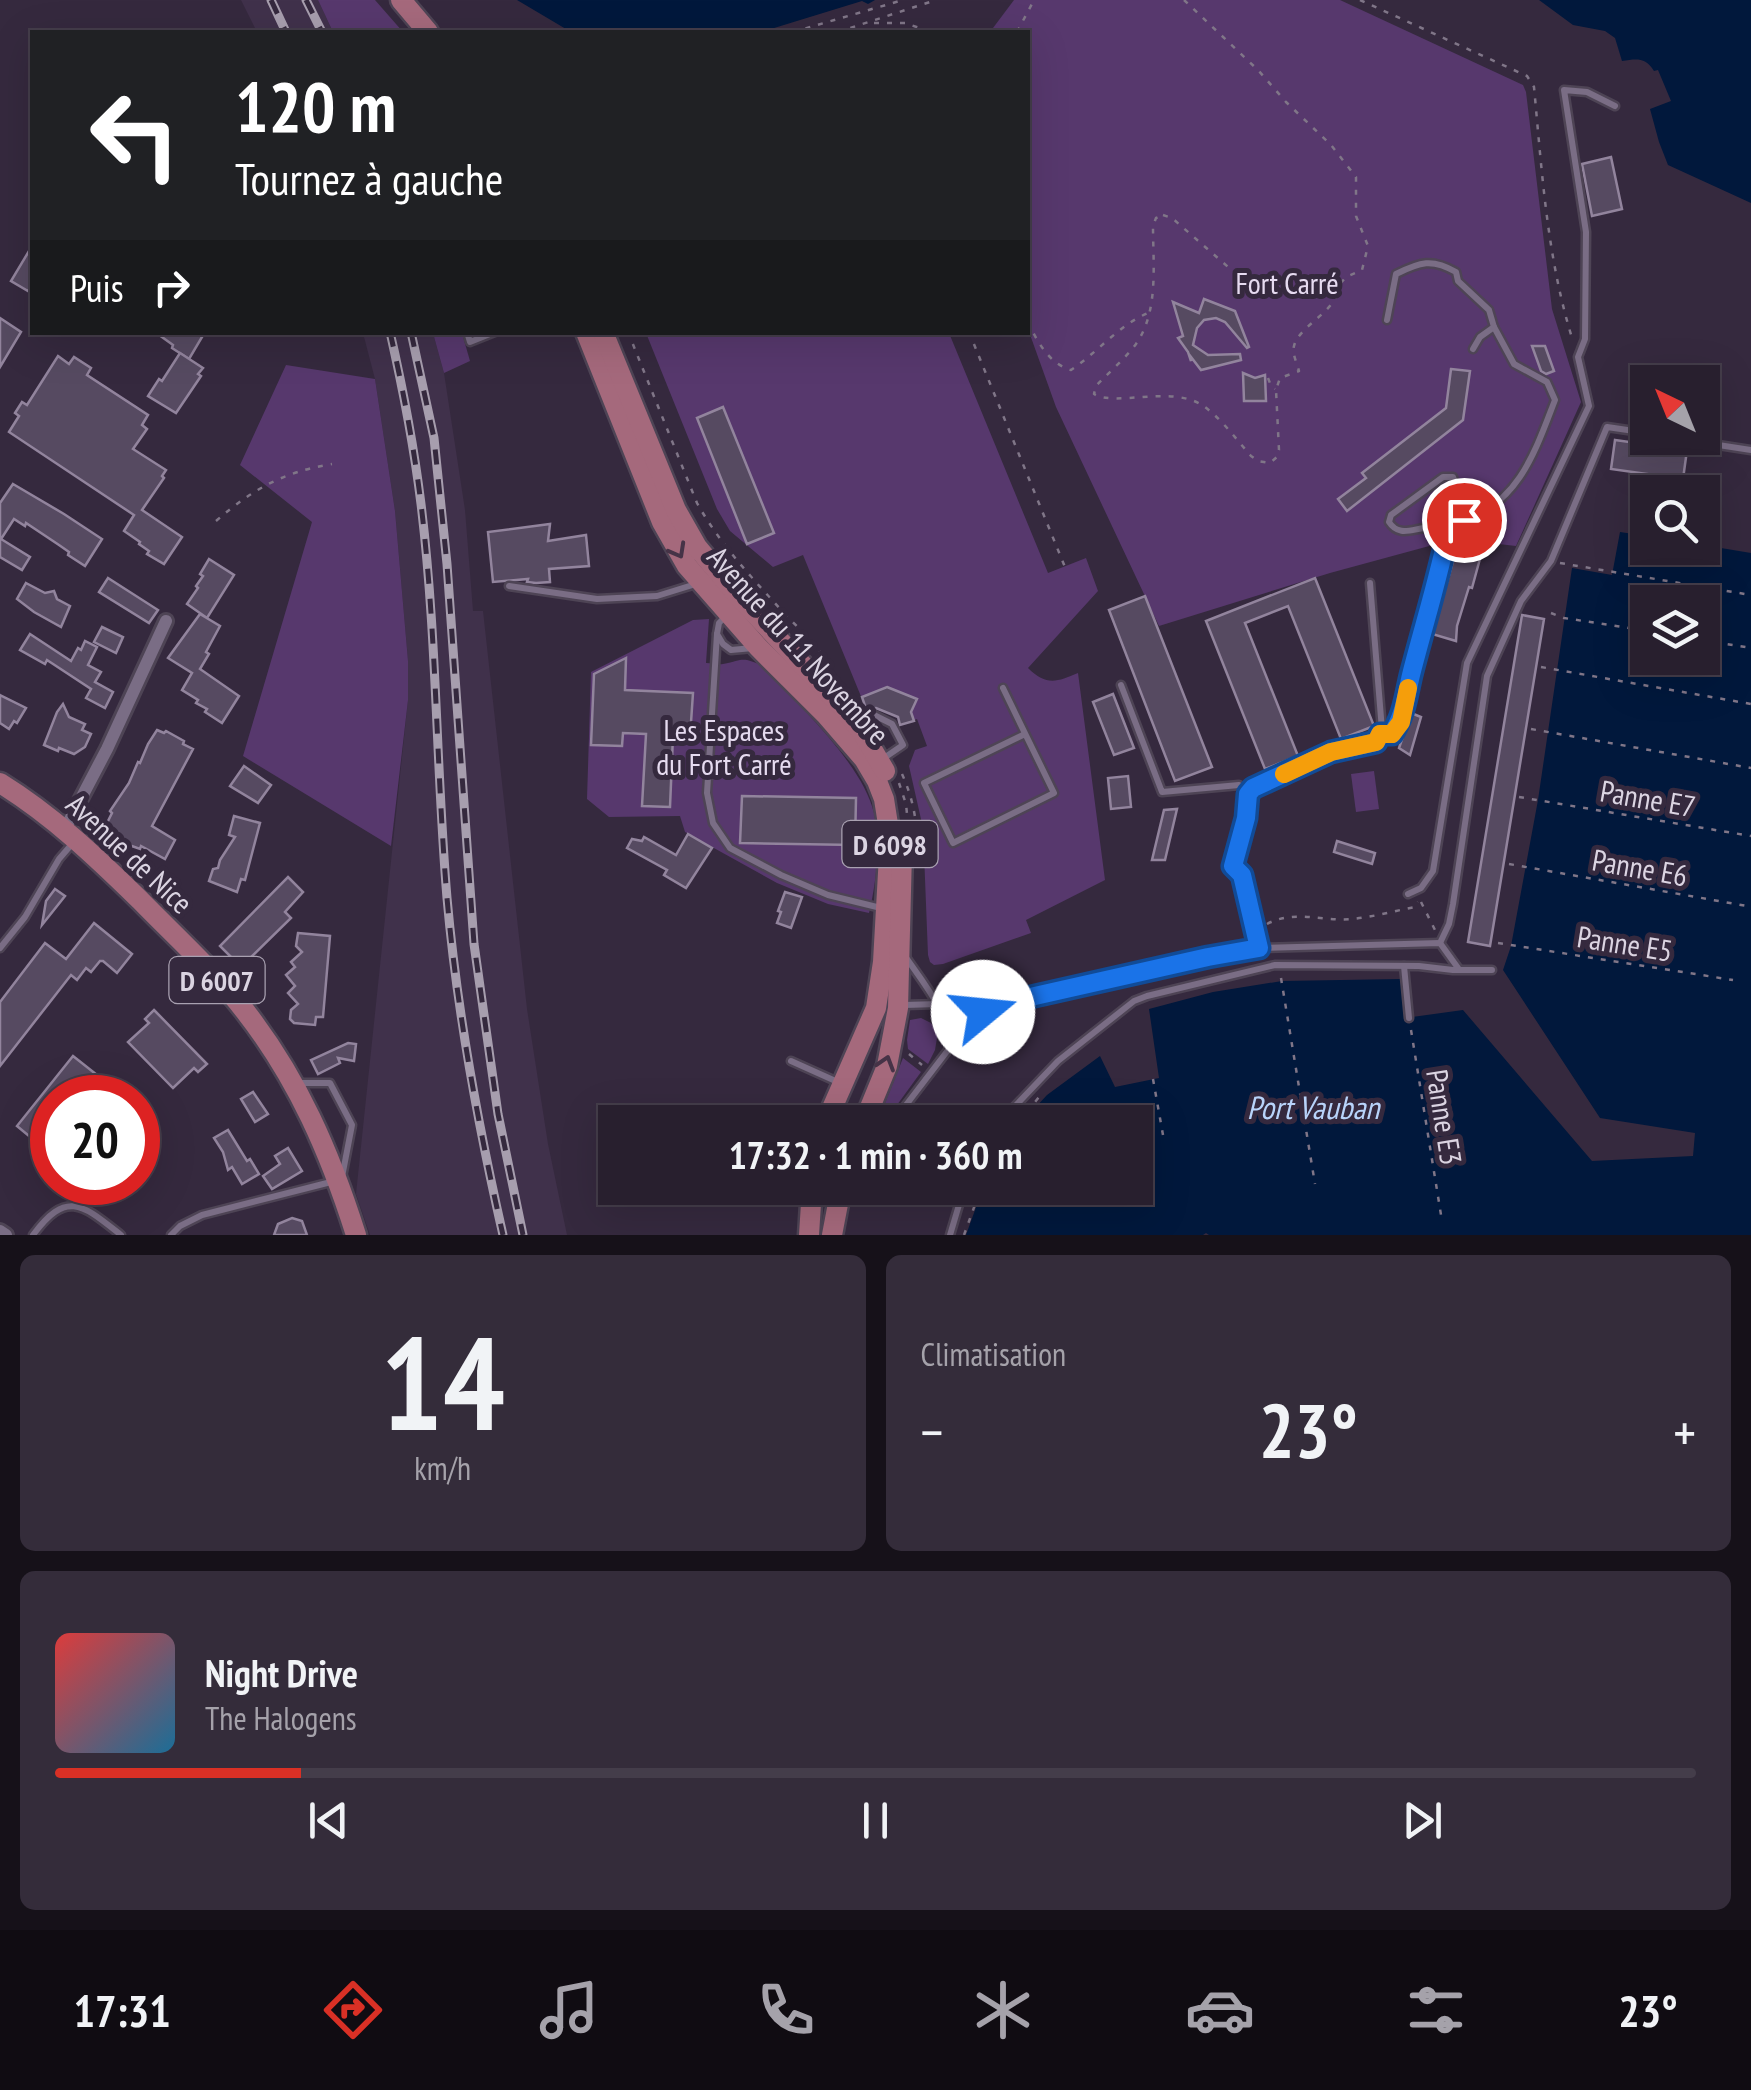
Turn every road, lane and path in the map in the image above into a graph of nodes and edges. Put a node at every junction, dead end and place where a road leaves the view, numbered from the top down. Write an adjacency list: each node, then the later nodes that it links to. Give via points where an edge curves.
1 (401, 0): 8 (main road)
2 (902, 0): 9 (path)
3 (1184, 0): 14 (path, via 1356,176 1356,216 1368,246 1362,270)
4 (1360, 0): 26 (path, via 1527,76 1534,86 1550,247)
5 (932, 1): 7 (path)
6 (1033, 1): 12 (path)
7 (867, 23): 10 (path); 11 (path)
8 (425, 30)
9 (800, 30)
10 (849, 30)
11 (925, 30)
12 (1018, 30)
13 (1615, 106): 26 (lane, via 1564,90 1586,232 1585,339)
14 (1339, 286): 15 (path, via 1236,272 1163,215 1153,226); 28 (path, via 1334,302 1296,341 1299,371 1280,378)
15 (1149, 312): 17 (path, via 1071,370 1044,351); 28 (path, via 1134,346 1093,390 1096,396 1194,401 1251,456 1270,463 1279,450)
16 (1387, 320): 18 (lane, via 1396,274 1417,263 1441,264 1489,310)
17 (1030, 326)
18 (1494, 327): 25 (lane); 34 (lane, via 1514,364 1547,382 1555,400 1518,484 1488,510)
19 (468, 335): 20 (lane, via 470,342)
20 (487, 335)
21 (587, 335): 37 (main road, Avenue du 11 Novembre / D 6098, one-way to 37, via 662,522)
22 (603, 335): 50 (main road, Avenue du 11 Novembre / D 6098, via 697,548)
23 (629, 335): 52 (path, via 711,528)
24 (970, 335): 36 (path)
25 (1473, 349)
26 (1578, 357): 69 (lane, via 1589,406 1467,663 1434,872)
27 (1268, 378): 28 (path)
28 (1276, 390)
29 (1630, 431): 35 (lane, via 1608,427)
30 (1720, 445): 31 (lane)
31 (1751, 450)
32 (332, 464): 33 (path, via 264,484)
33 (216, 521)
34 (1450, 522): 34 (lane, via 1403,532 1390,522 1443,477 1453,477); 60 (lane, via 1401,722 1392,734)
35 (1551, 561): 40 (path); 74 (lane, via 1520,602 1487,676 1453,904)
36 (1067, 572)
37 (701, 582): 39 (lane, via 657,596 596,599); 42 (main road, Avenue du 11 Novembre / D 6098)
38 (1370, 583): 60 (lane)
39 (509, 586)
40 (1751, 594)
41 (1551, 613): 44 (path)
42 (728, 614): 45 (lane); 47 (main road, Avenue du 11 Novembre / D 6098); 50 (main road, via 750,619 780,651)
43 (166, 621): 66 (street)
44 (1630, 629)
45 (717, 634): 49 (lane); 51 (lane)
46 (1720, 643): 48 (path)
47 (758, 646): 49 (lane); 71 (main road, Avenue du 11 Novembre / D 6098, via 826,715 877,781 890,837)
48 (1751, 648)
49 (731, 650): 51 (lane)
50 (797, 658): 57 (main road, Avenue du 11 Novembre / D 6098)
51 (714, 660): 71 (lane, via 706,793 713,823 730,848 828,895)
52 (828, 661)
53 (1541, 667): 56 (path)
54 (1121, 686): 64 (lane, via 1162,792 1239,785)
55 (1003, 688): 59 (lane)
56 (1751, 704)
57 (856, 724): 61 (main road, Avenue du 11 Novembre / D 6098); 61 (lane, via 872,714 892,724 903,745)
58 (1531, 730): 62 (path)
59 (1024, 734): 59 (lane, via 1054,794 953,843 924,783)
60 (1380, 734): 64 (lane, via 1376,742 1331,752)
61 (881, 760): 78 (main road, Avenue du 11 Novembre / D 6098, via 902,826)
62 (1751, 768)
63 (0, 782): 66 (main road, Avenue de Nice / D 6007)
64 (1248, 794): 73 (lane, via 1233,866 1242,875)
65 (1519, 797): 67 (path, Panne E7)
66 (70, 834): 76 (lane, via 25,917); 94 (main road, Avenue de Nice / D 6007, via 234,998)
67 (1751, 836)
68 (1509, 864): 70 (path, Panne E6)
69 (1408, 894)
70 (1747, 906)
71 (887, 910): 91 (main road, Avenue du 11 Novembre / D 6098, via 876,1008)
72 (1431, 919): 73 (path, via 1420,900 1414,907 1348,920 1277,919)
73 (1256, 936): 77 (lane)
74 (1440, 942): 77 (lane); 80 (lane)
75 (1498, 943): 82 (path, Panne E5)
76 (0, 948)
77 (1259, 948): 84 (lane)
78 (900, 950): 85 (lane); 86 (main road, Avenue du 11 Novembre / D 6098)
79 (1404, 966): 80 (lane); 87 (lane); 99 (lane, via 1274,965 1147,996 1058,1060)
80 (1456, 969): 81 (lane)
81 (1492, 970)
82 (1733, 980)
83 (1282, 981): 102 (path)
84 (1008, 1002): 85 (lane); 88 (lane, via 983,1012)
85 (937, 1004): 86 (lane); 88 (lane)
86 (898, 1008): 91 (main road, via 874,1028); 97 (main road, Avenue du 11 Novembre / D 6098, one-way to 86)
87 (1409, 1018): 107 (path, Panne E3)
88 (950, 1046): 92 (lane)
89 (900, 1048): 92 (path)
90 (791, 1061): 91 (lane)
91 (850, 1067): 95 (main road, Avenue du 11 Novembre / D 6098); 96 (main road)
92 (931, 1072): 98 (lane)
93 (1153, 1079): 100 (path)
94 (294, 1082): 101 (main road, Avenue de Nice / D 6007); 101 (lane, via 330,1083 352,1125)
95 (833, 1105)
96 (856, 1105)
97 (871, 1105)
98 (907, 1105)
99 (1016, 1105)
100 (1163, 1135)
101 (339, 1184): 110 (lane, via 202,1215); 111 (main road, Avenue de Nice / D 6007)
102 (1315, 1184)
103 (811, 1205): 112 (main road)
104 (838, 1205): 113 (main road)
105 (959, 1205): 114 (lane)
106 (975, 1205): 115 (path)
107 (1442, 1222)
108 (32, 1235): 109 (lane, via 58,1208 74,1205)
109 (121, 1235)
110 (170, 1235)
111 (356, 1235)
112 (809, 1235)
113 (832, 1235)
114 (950, 1235)
115 (964, 1235)

